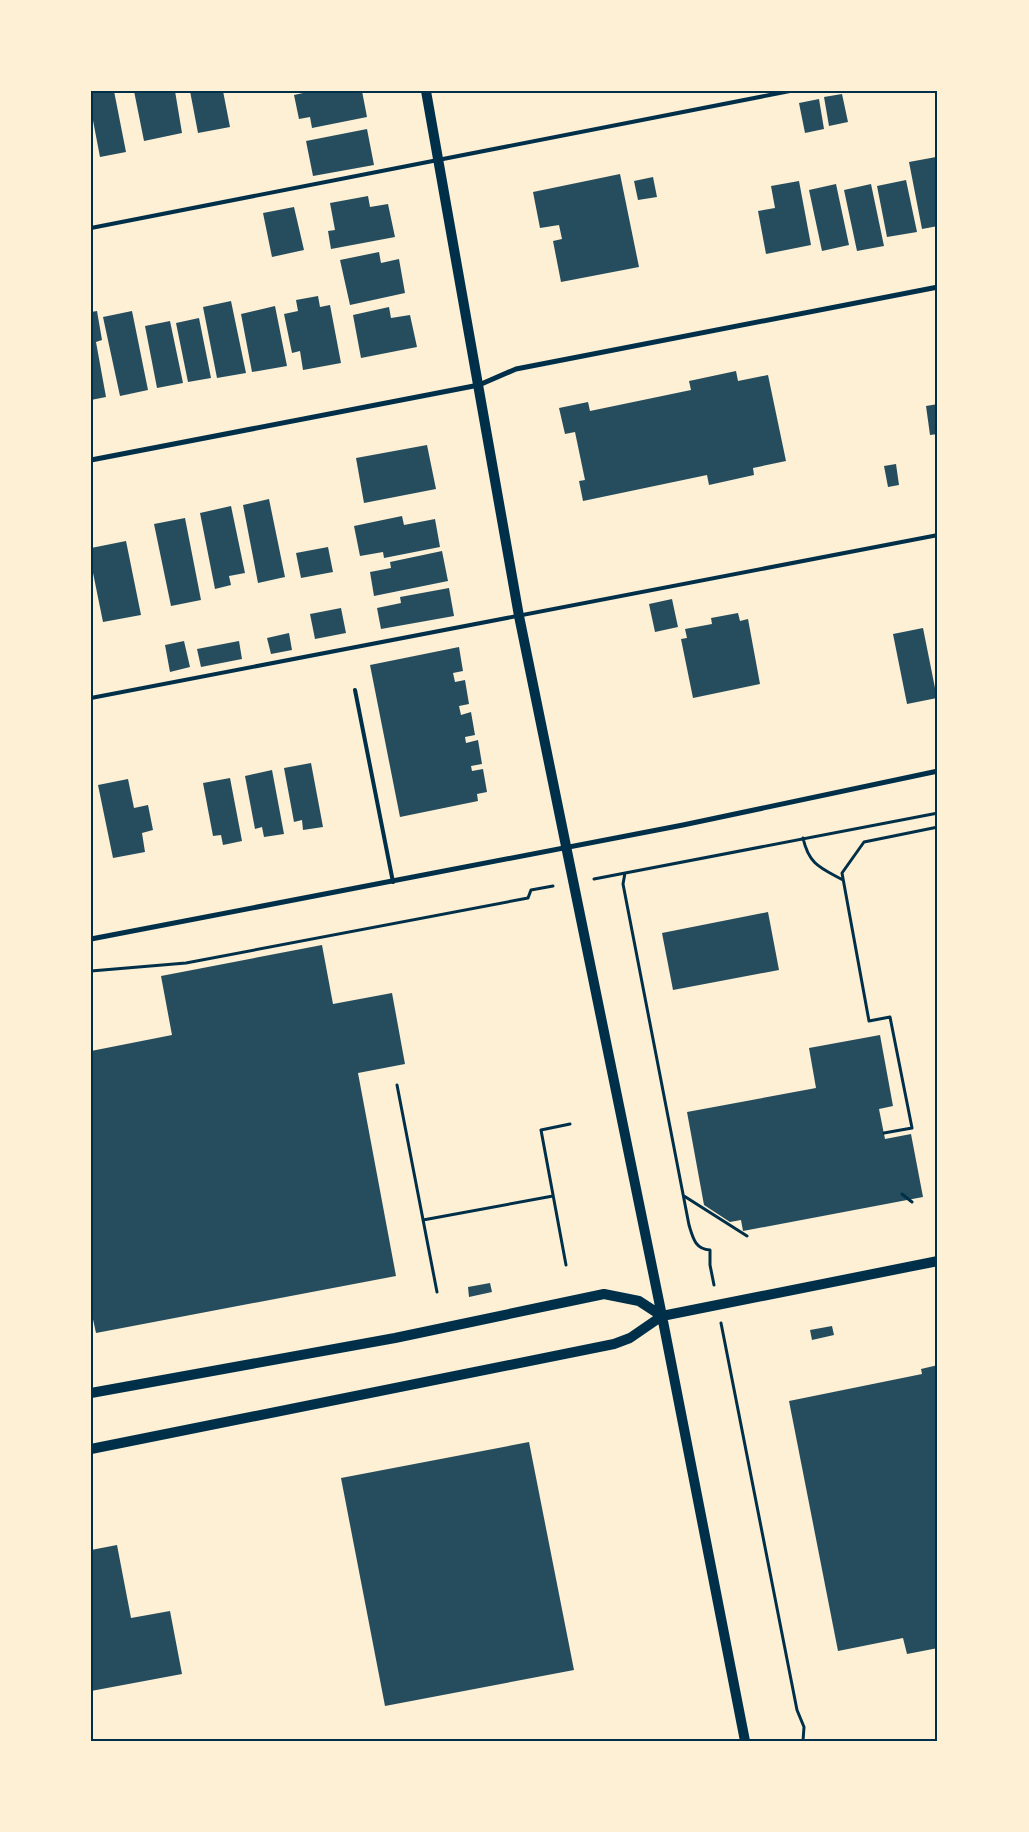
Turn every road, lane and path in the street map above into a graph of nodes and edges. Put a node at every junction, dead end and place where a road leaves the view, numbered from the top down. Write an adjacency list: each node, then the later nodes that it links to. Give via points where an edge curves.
1 (426, 91): 3 (main road)
2 (790, 91): 3 (lane)
3 (438, 160): 4 (lane); 6 (main road)
4 (91, 228)
5 (938, 287): 6 (street, via 516,369)
6 (479, 385): 7 (street); 9 (main road)
7 (91, 460)
8 (938, 535): 9 (lane)
9 (519, 616): 11 (lane); 16 (main road)
10 (355, 690): 20 (lane)
11 (91, 698)
12 (938, 771): 16 (street)
13 (938, 813): 15 (path)
14 (938, 827): 19 (path, via 864,842 842,873)
15 (804, 838): 17 (path); 19 (path, via 813,863)
16 (565, 849): 20 (street); 37 (main road)
17 (625, 873): 18 (path); 29 (path, via 623,884)
18 (619, 874)
19 (843, 881): 26 (path, via 869,1021 890,1017 912,1128)
20 (393, 882): 22 (street)
21 (531, 890): 23 (path, via 528,898 186,963)
22 (91, 940)
23 (91, 970)
24 (397, 1085): 31 (path)
25 (570, 1124): 28 (path, via 541,1130)
26 (884, 1133)
27 (902, 1194): 30 (path)
28 (553, 1196): 31 (path); 34 (path)
29 (684, 1196): 32 (path); 35 (path, via 694,1241 700,1248 710,1250)
30 (912, 1202)
31 (423, 1220): 36 (path)
32 (747, 1236)
33 (938, 1260): 37 (main road)
34 (566, 1265)
35 (710, 1265)
36 (437, 1292)
37 (662, 1316): 39 (main road, via 639,1301 604,1294 395,1338); 40 (main road, via 630,1338 614,1344); 41 (main road)
38 (723, 1335): 42 (path, via 796,1710 804,1726)
39 (91, 1394)
40 (91, 1449)
41 (745, 1741)
42 (804, 1741)

